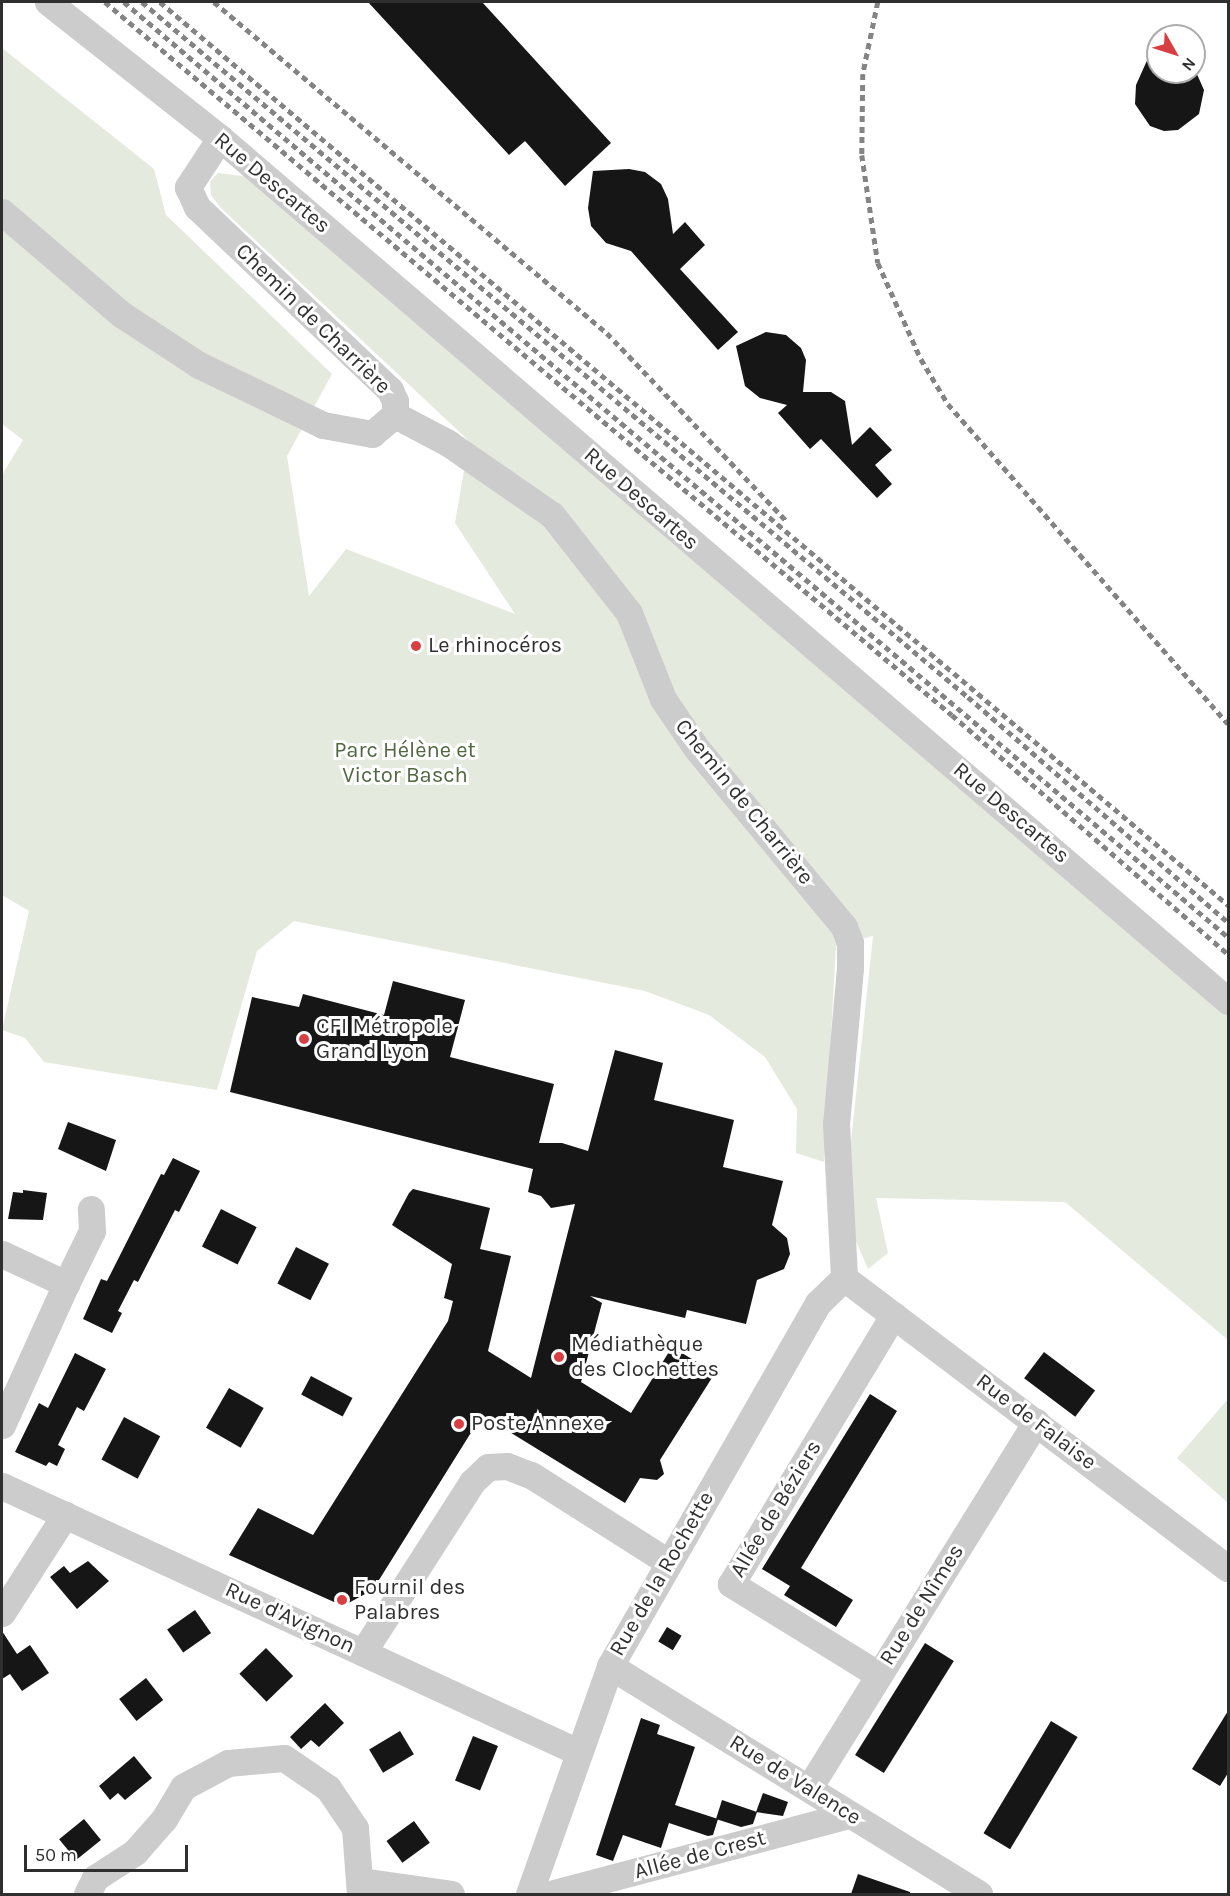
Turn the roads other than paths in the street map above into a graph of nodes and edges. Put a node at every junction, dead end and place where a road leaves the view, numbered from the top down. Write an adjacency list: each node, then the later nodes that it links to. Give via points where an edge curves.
1 (48, 2): 2 (street, Rue Descartes)
2 (220, 138): 4 (street, Chemin de Charrière, via 192,177 189,195 197,207 390,390); 5 (street, Rue Descartes)
3 (2, 212): 4 (street, via 122,314 199,365 323,425 372,434)
4 (395, 415): 8 (street, Chemin de Charrière, via 448,443 552,515 629,613 663,699 697,749 844,927 850,944 850,968 836,1124)
5 (1228, 1001)
6 (91, 1209): 9 (street, via 92,1231)
7 (2, 1254): 9 (street)
8 (844, 1278): 10 (street, Rue de Falaise); 15 (street, Rue de la Rochette, via 818,1303)
9 (66, 1284): 12 (street)
10 (893, 1315): 11 (street, Rue de Falaise); 20 (street, Allée de Béziers, via 731,1584)
11 (1036, 1422): 16 (street, Rue de Falaise); 20 (street, Rue de Nîmes)
12 (2, 1425)
13 (2, 1486): 14 (street, Rue d'Avignon)
14 (65, 1515): 17 (street); 18 (street, Rue d'Avignon)
15 (668, 1562): 18 (street, via 531,1475 507,1466 488,1467 472,1482); 19 (street, Rue de la Rochette)
16 (1228, 1568)
17 (2, 1613)
18 (363, 1652): 21 (street, Rue d'Avignon)
19 (610, 1666): 21 (street, Rue de la Rochette); 22 (street, Rue de Valence)
20 (879, 1675): 22 (street, Rue de Nîmes)
21 (578, 1752): 27 (street, Rue de la Rochette)
22 (809, 1788): 23 (street, Rue de Valence)
23 (850, 1815): 28 (street, Allée de Crest); 29 (street, Rue de Valence)
24 (360, 1888): 25 (street, via 355,1828 328,1788 284,1758 228,1763 183,1787 164,1819 135,1852 95,1878); 26 (street)
25 (87, 1894)
26 (451, 1894)
27 (529, 1894)
28 (550, 1894)
29 (979, 1894)

